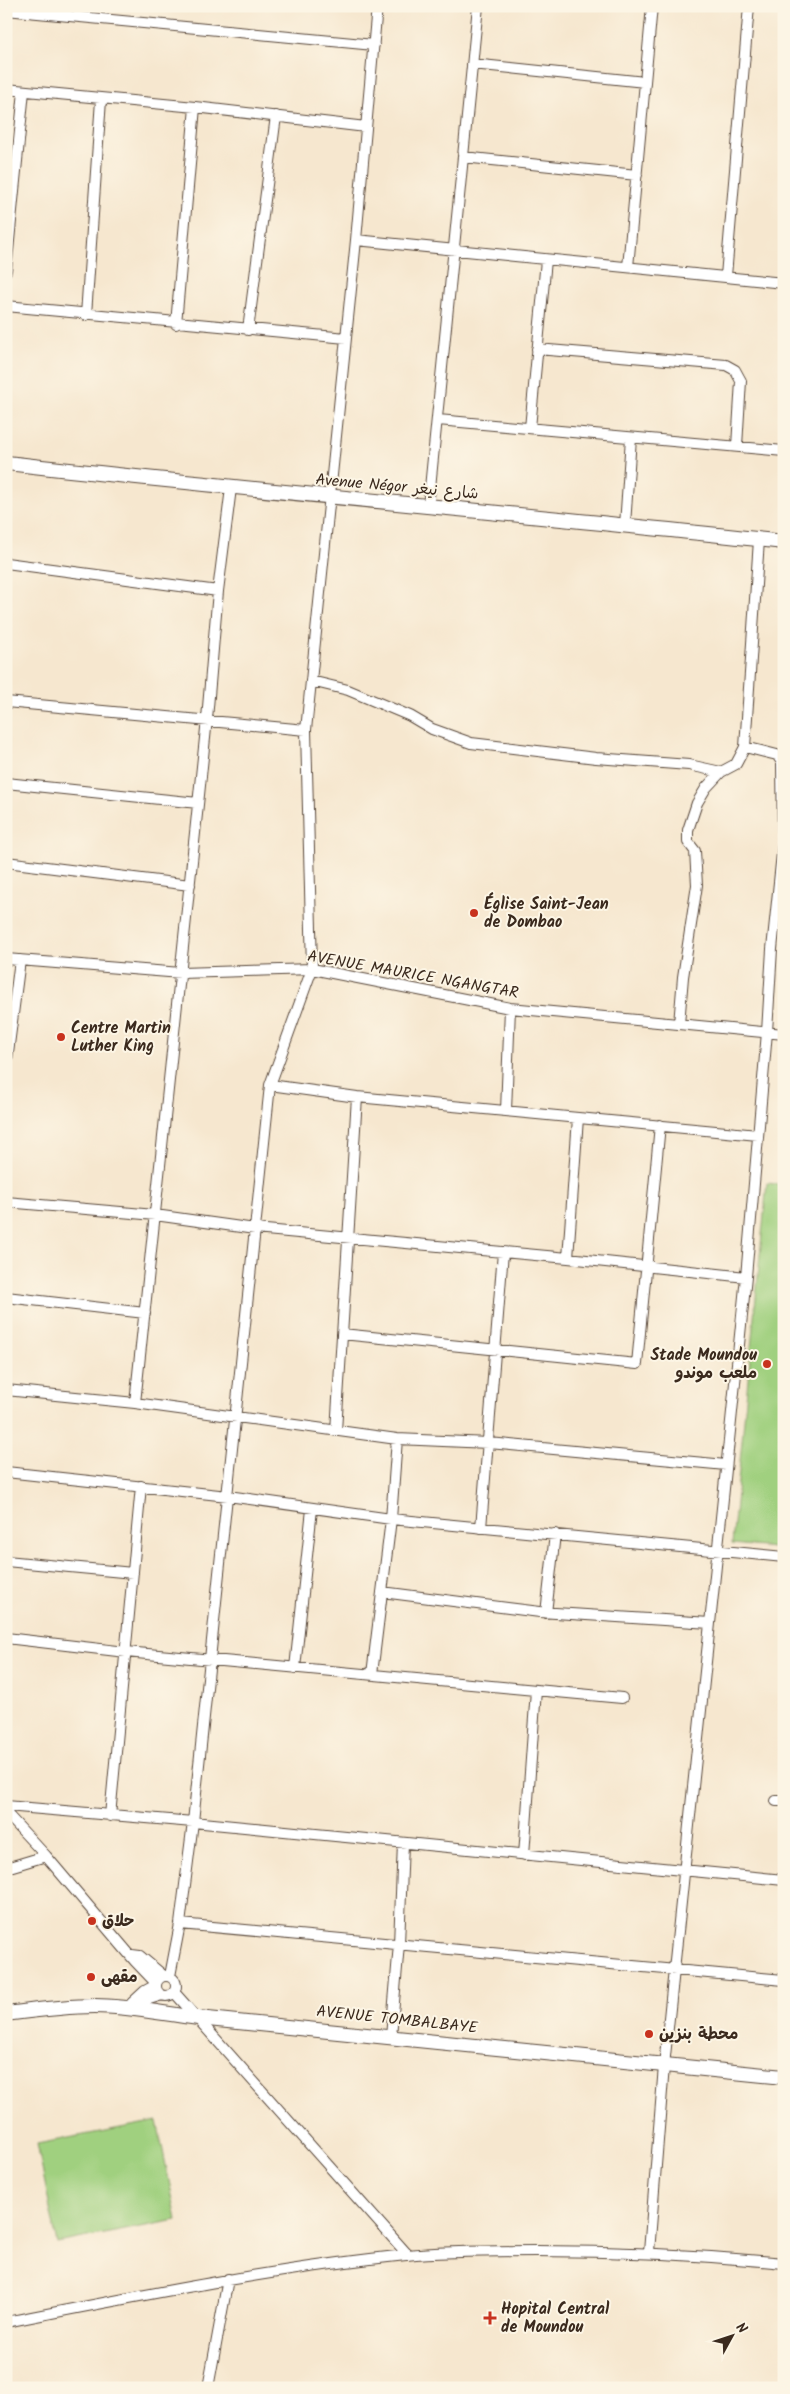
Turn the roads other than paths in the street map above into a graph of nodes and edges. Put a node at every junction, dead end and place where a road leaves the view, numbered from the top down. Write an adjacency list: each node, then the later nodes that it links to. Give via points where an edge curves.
1 (377, 6): 6 (street)
2 (478, 6): 7 (street)
3 (652, 6): 8 (street)
4 (748, 6): 22 (street)
5 (6, 10): 6 (street)
6 (374, 45): 14 (street)
7 (472, 64): 8 (street); 15 (street)
8 (645, 82): 16 (street)
9 (6, 89): 10 (street)
10 (24, 91): 11 (street); 21 (street)
11 (101, 100): 12 (street); 25 (street)
12 (195, 107): 13 (street); 26 (street)
13 (276, 116): 14 (street); 27 (street)
14 (366, 127): 17 (street)
15 (463, 157): 16 (street); 18 (street)
16 (637, 175): 20 (street)
17 (356, 240): 18 (street); 28 (street)
18 (454, 252): 19 (street); 30 (street)
19 (546, 260): 20 (street); 29 (street)
20 (628, 267): 22 (street)
21 (6, 271)
22 (726, 276): 23 (street)
23 (784, 283)
24 (6, 306): 25 (street)
25 (86, 315): 26 (street)
26 (176, 324): 27 (street)
27 (248, 330): 28 (street)
28 (346, 338): 37 (street)
29 (537, 349): 31 (street); 33 (street, via 726,365 735,370 741,381)
30 (438, 420): 31 (street); 38 (street)
31 (530, 428): 32 (street)
32 (631, 438): 33 (street); 39 (street)
33 (737, 446): 34 (street)
34 (784, 451)
35 (6, 463): 36 (main road, Avenue Négor شارع نيغر)
36 (231, 488): 37 (main road, Avenue Négor شارع نيغر); 43 (street)
37 (329, 498): 38 (main road, Avenue Négor شارع نيغر); 44 (street)
38 (428, 508): 39 (main road, Avenue Négor شارع نيغر)
39 (625, 525): 40 (main road, Avenue Négor شارع نيغر)
40 (759, 540): 41 (main road, Avenue Négor شارع نيغر); 48 (street)
41 (784, 542)
42 (6, 563): 43 (street)
43 (218, 592): 46 (street)
44 (311, 681): 47 (street); 50 (street, via 348,690 410,716 432,729 470,742 596,758 689,765)
45 (6, 702): 46 (street)
46 (207, 719): 47 (street); 52 (street)
47 (306, 730): 57 (street)
48 (745, 747): 49 (street, via 777,755); 50 (street, via 736,764)
49 (783, 761): 61 (street, via 783,844)
50 (721, 772): 60 (street, via 706,788 688,830 688,842 695,851 697,885)
51 (6, 783): 52 (street)
52 (198, 803): 54 (street)
53 (6, 862): 54 (street)
54 (190, 884): 58 (street)
55 (6, 959): 56 (street, AVENUE MAURICE NGANGTAR)
56 (20, 960): 58 (street, AVENUE MAURICE NGANGTAR); 63 (street)
57 (312, 969): 58 (street, AVENUE MAURICE NGANGTAR); 59 (street, AVENUE MAURICE NGANGTAR); 64 (street)
58 (181, 973): 71 (street)
59 (510, 1008): 60 (street, AVENUE MAURICE NGANGTAR); 66 (street)
60 (679, 1024): 61 (street, AVENUE MAURICE NGANGTAR)
61 (768, 1032): 62 (street, AVENUE MAURICE NGANGTAR); 69 (street)
62 (784, 1034)
63 (6, 1068)
64 (270, 1085): 65 (street); 72 (street)
65 (358, 1096): 66 (street); 73 (street)
66 (506, 1111): 67 (street)
67 (578, 1118): 68 (street); 75 (street)
68 (660, 1125): 69 (street); 76 (street)
69 (758, 1135): 77 (street)
70 (6, 1202): 71 (street)
71 (155, 1215): 72 (street); 79 (street)
72 (255, 1229): 73 (street); 84 (street)
73 (347, 1238): 74 (street); 80 (street)
74 (503, 1252): 75 (street); 81 (street)
75 (568, 1258): 76 (street)
76 (647, 1267): 77 (street); 81 (street, via 637,1364)
77 (746, 1277): 88 (street)
78 (6, 1297): 79 (street)
79 (145, 1314): 83 (street)
80 (342, 1334): 81 (street); 85 (street)
81 (496, 1350): 87 (street)
82 (6, 1390): 83 (street)
83 (135, 1403): 84 (street)
84 (236, 1418): 85 (street); 91 (street)
85 (336, 1431): 86 (street)
86 (397, 1439): 87 (street); 93 (street)
87 (488, 1443): 88 (street); 94 (street)
88 (726, 1465): 96 (street)
89 (6, 1472): 90 (street)
90 (141, 1486): 91 (street); 99 (street)
91 (228, 1496): 92 (street); 105 (street)
92 (312, 1508): 93 (street); 106 (street)
93 (391, 1519): 94 (street); 100 (street)
94 (481, 1528): 95 (street)
95 (556, 1534): 96 (street); 101 (street)
96 (717, 1550): 97 (street); 102 (street)
97 (784, 1557)
98 (6, 1561): 99 (street)
99 (133, 1573): 104 (street)
100 (382, 1592): 101 (street); 107 (street)
101 (546, 1612): 102 (street)
102 (710, 1623): 120 (street)
103 (6, 1638): 104 (street)
104 (126, 1652): 105 (street); 114 (street)
105 (210, 1660): 106 (street); 115 (street)
106 (295, 1668): 107 (street)
107 (372, 1674): 108 (street)
108 (536, 1690): 109 (street); 117 (street)
109 (622, 1698)
110 (784, 1712): 111 (street)
111 (784, 1720)
112 (6, 1806): 114 (street)
113 (6, 1813): 118 (street)
114 (110, 1816): 115 (street)
115 (193, 1822): 116 (street); 122 (street)
116 (402, 1843): 117 (street); 123 (street)
117 (524, 1855): 120 (street)
118 (46, 1856): 119 (street); 125 (street, via 145,1972)
119 (6, 1868)
120 (685, 1870): 121 (street); 124 (street)
121 (784, 1880)
122 (180, 1924): 123 (street); 125 (street)
123 (399, 1944): 124 (street); 132 (street)
124 (674, 1970): 126 (street); 133 (street)
125 (161, 1980): 127 (street, via 176,1982); 128 (street, via 157,1991); 129 (street)
126 (784, 1980)
127 (174, 1992): 128 (street); 131 (street)
128 (162, 1995): 129 (street)
129 (127, 2006): 130 (main road, AVENUE TOMBALBAYE, via 51,2008); 131 (main road, AVENUE TOMBALBAYE)
130 (6, 2014)
131 (198, 2018): 132 (main road, AVENUE TOMBALBAYE); 136 (street)
132 (391, 2037): 133 (main road, AVENUE TOMBALBAYE)
133 (664, 2066): 134 (main road, AVENUE TOMBALBAYE); 135 (street)
134 (784, 2077)
135 (649, 2252): 136 (street, via 501,2251); 137 (street)
136 (408, 2255): 138 (street)
137 (784, 2263)
138 (228, 2279): 139 (street); 140 (street)
139 (6, 2322)
140 (208, 2388)

